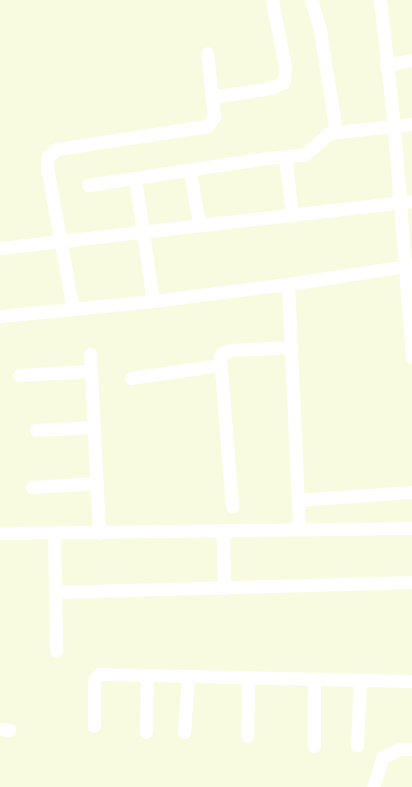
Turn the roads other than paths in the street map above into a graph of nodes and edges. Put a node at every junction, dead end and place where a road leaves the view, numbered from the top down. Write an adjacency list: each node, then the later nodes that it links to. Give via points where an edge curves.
1 (272, 0): 7 (street, via 285,67 284,82 271,88)
2 (311, 0): 10 (street, via 320,30)
3 (380, 0): 6 (street)
4 (207, 53): 7 (street)
5 (412, 60): 6 (street)
6 (386, 65): 9 (street)
7 (212, 97): 19 (street, via 214,117 207,126 51,151 47,168)
8 (412, 124): 9 (street)
9 (394, 127): 10 (street); 15 (street)
10 (336, 132): 11 (street, via 324,136 304,156)
11 (285, 157): 12 (street); 16 (street)
12 (190, 170): 13 (street); 17 (street)
13 (135, 178): 14 (street); 18 (street)
14 (88, 185)
15 (406, 202): 16 (street); 21 (street)
16 (292, 214): 17 (street)
17 (199, 225): 18 (street)
18 (142, 233): 19 (street); 23 (street)
19 (62, 242): 20 (street); 24 (street)
20 (0, 248)
21 (409, 265): 22 (street); 28 (street)
22 (288, 284): 23 (street); 26 (street)
23 (153, 301): 24 (street)
24 (73, 309): 25 (street)
25 (0, 316)
26 (290, 347): 29 (street, via 226,351 222,353); 38 (street)
27 (90, 354): 30 (street)
28 (412, 357)
29 (220, 365): 32 (street); 39 (street)
30 (91, 370): 31 (street); 33 (street)
31 (19, 375)
32 (130, 378)
33 (94, 427): 34 (street); 35 (street)
34 (36, 430)
35 (97, 483): 36 (street); 45 (street)
36 (32, 486)
37 (412, 492): 38 (street)
38 (298, 500): 40 (street)
39 (232, 506)
40 (299, 528): 41 (street); 42 (street)
41 (412, 528)
42 (223, 530): 45 (street); 47 (street)
43 (0, 533): 44 (street)
44 (54, 533): 45 (street); 48 (street)
45 (99, 533)
46 (412, 582): 47 (street)
47 (224, 588): 48 (street)
48 (55, 592): 49 (street)
49 (56, 651)
50 (147, 674): 51 (street); 56 (street, via 96,676); 57 (street)
51 (188, 676): 52 (street); 58 (street)
52 (248, 677): 53 (street); 59 (street)
53 (314, 679): 54 (street); 61 (street)
54 (360, 680): 55 (street); 60 (street)
55 (412, 681)
56 (94, 726)
57 (146, 732)
58 (184, 732)
59 (247, 736)
60 (358, 745)
61 (314, 746)
62 (412, 749): 63 (street, via 400,749 383,757)
63 (373, 787)

